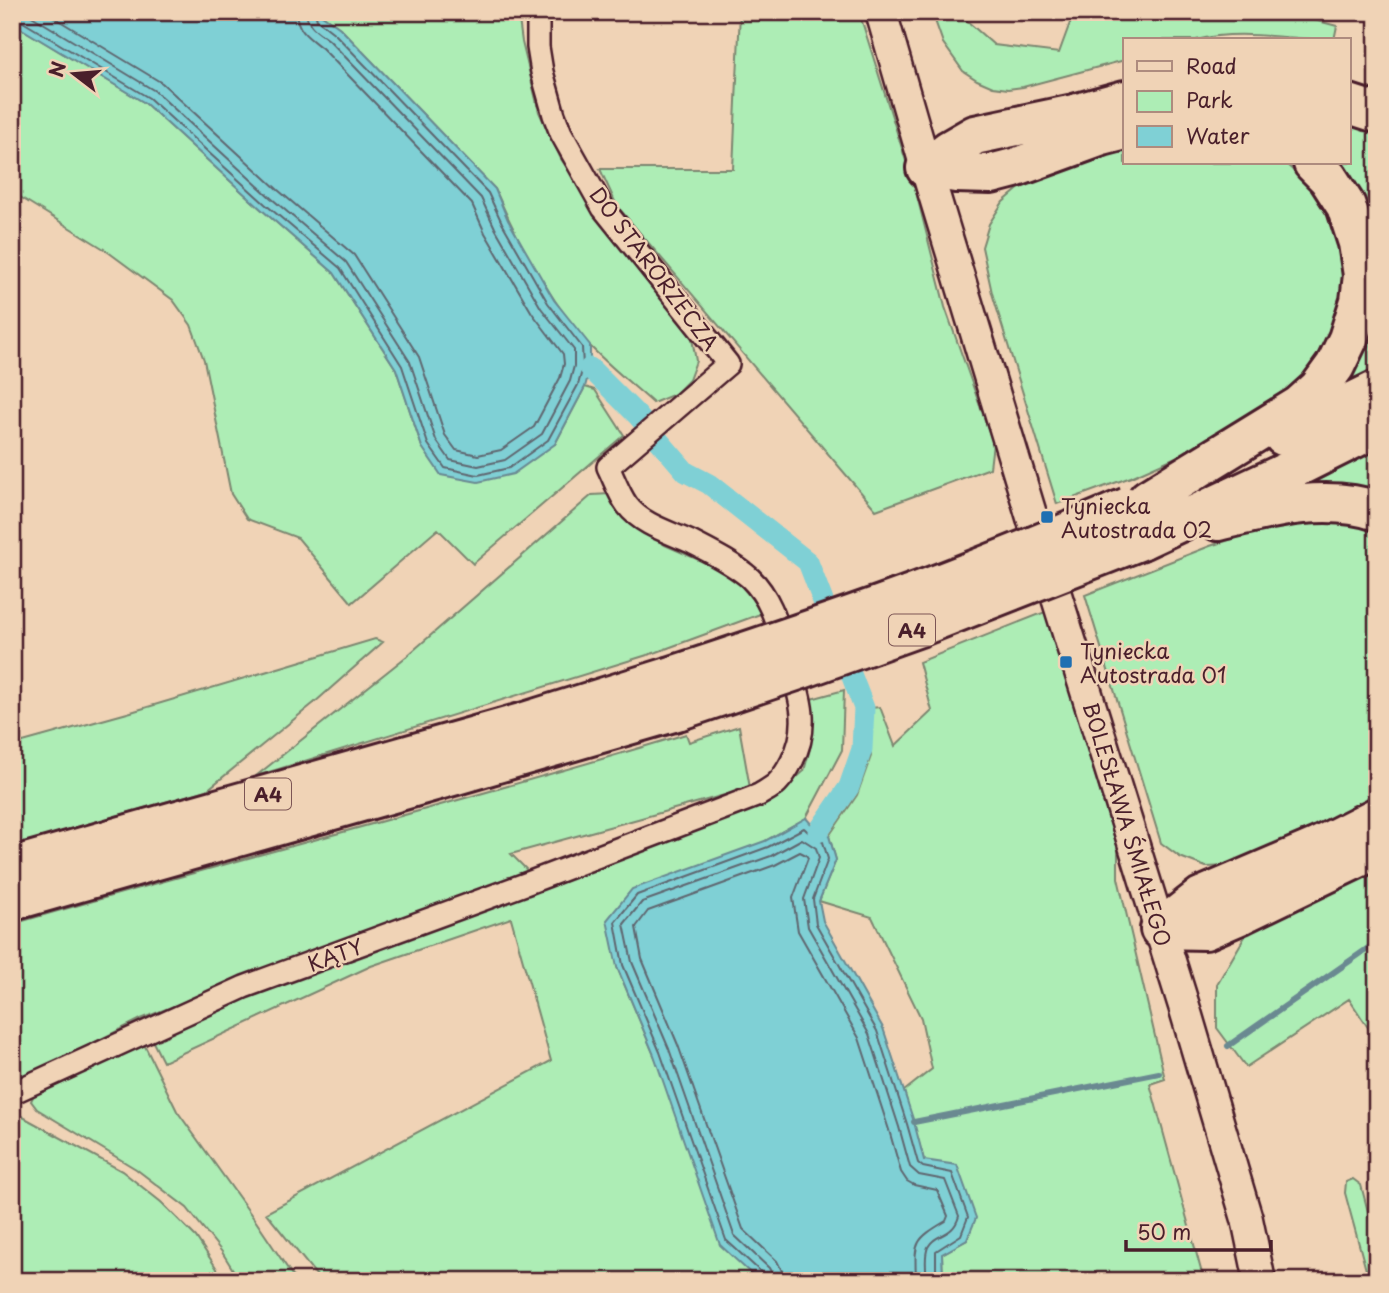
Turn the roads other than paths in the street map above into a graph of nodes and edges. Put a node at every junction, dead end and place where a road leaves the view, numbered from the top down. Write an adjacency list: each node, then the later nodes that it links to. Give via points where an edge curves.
1 (538, 12): 11 (street, DO STARORZECZA, via 542,72 561,133 603,208 728,363)
2 (881, 12): 8 (street, BOLESŁAWA ŚMIAŁEGO)
3 (1123, 101): 8 (highway, via 975,135)
4 (1350, 104): 5 (highway)
5 (1377, 113)
6 (1123, 131): 8 (highway, via 991,174)
7 (1314, 164): 13 (highway, via 1346,205 1363,275 1360,301 1335,366 1299,406)
8 (926, 168): 19 (street, BOLESŁAWA ŚMIAŁEGO)
9 (1377, 390): 13 (highway, A4)
10 (1377, 427): 13 (highway, A4, via 1295,468)
11 (637, 442): 20 (street, KĄTY, via 608,467 628,506 648,524 737,568 763,593 773,612 804,718 796,755 776,783 759,795 244,988)
12 (1377, 511): 13 (highway, via 1331,503 1243,515)
13 (1139, 515): 14 (highway, A4, bridge, via 919,627 799,670)
14 (674, 693): 17 (highway, A4, via 525,722); 18 (highway, A4, via 443,779)
15 (1377, 817): 19 (highway, via 1201,897)
16 (1377, 849): 19 (highway, via 1205,930)
17 (12, 867)
18 (12, 901)
19 (1160, 929): 21 (street, BOLESŁAWA ŚMIAŁEGO, via 1247,1219)
20 (12, 1093)
21 (1261, 1281)

